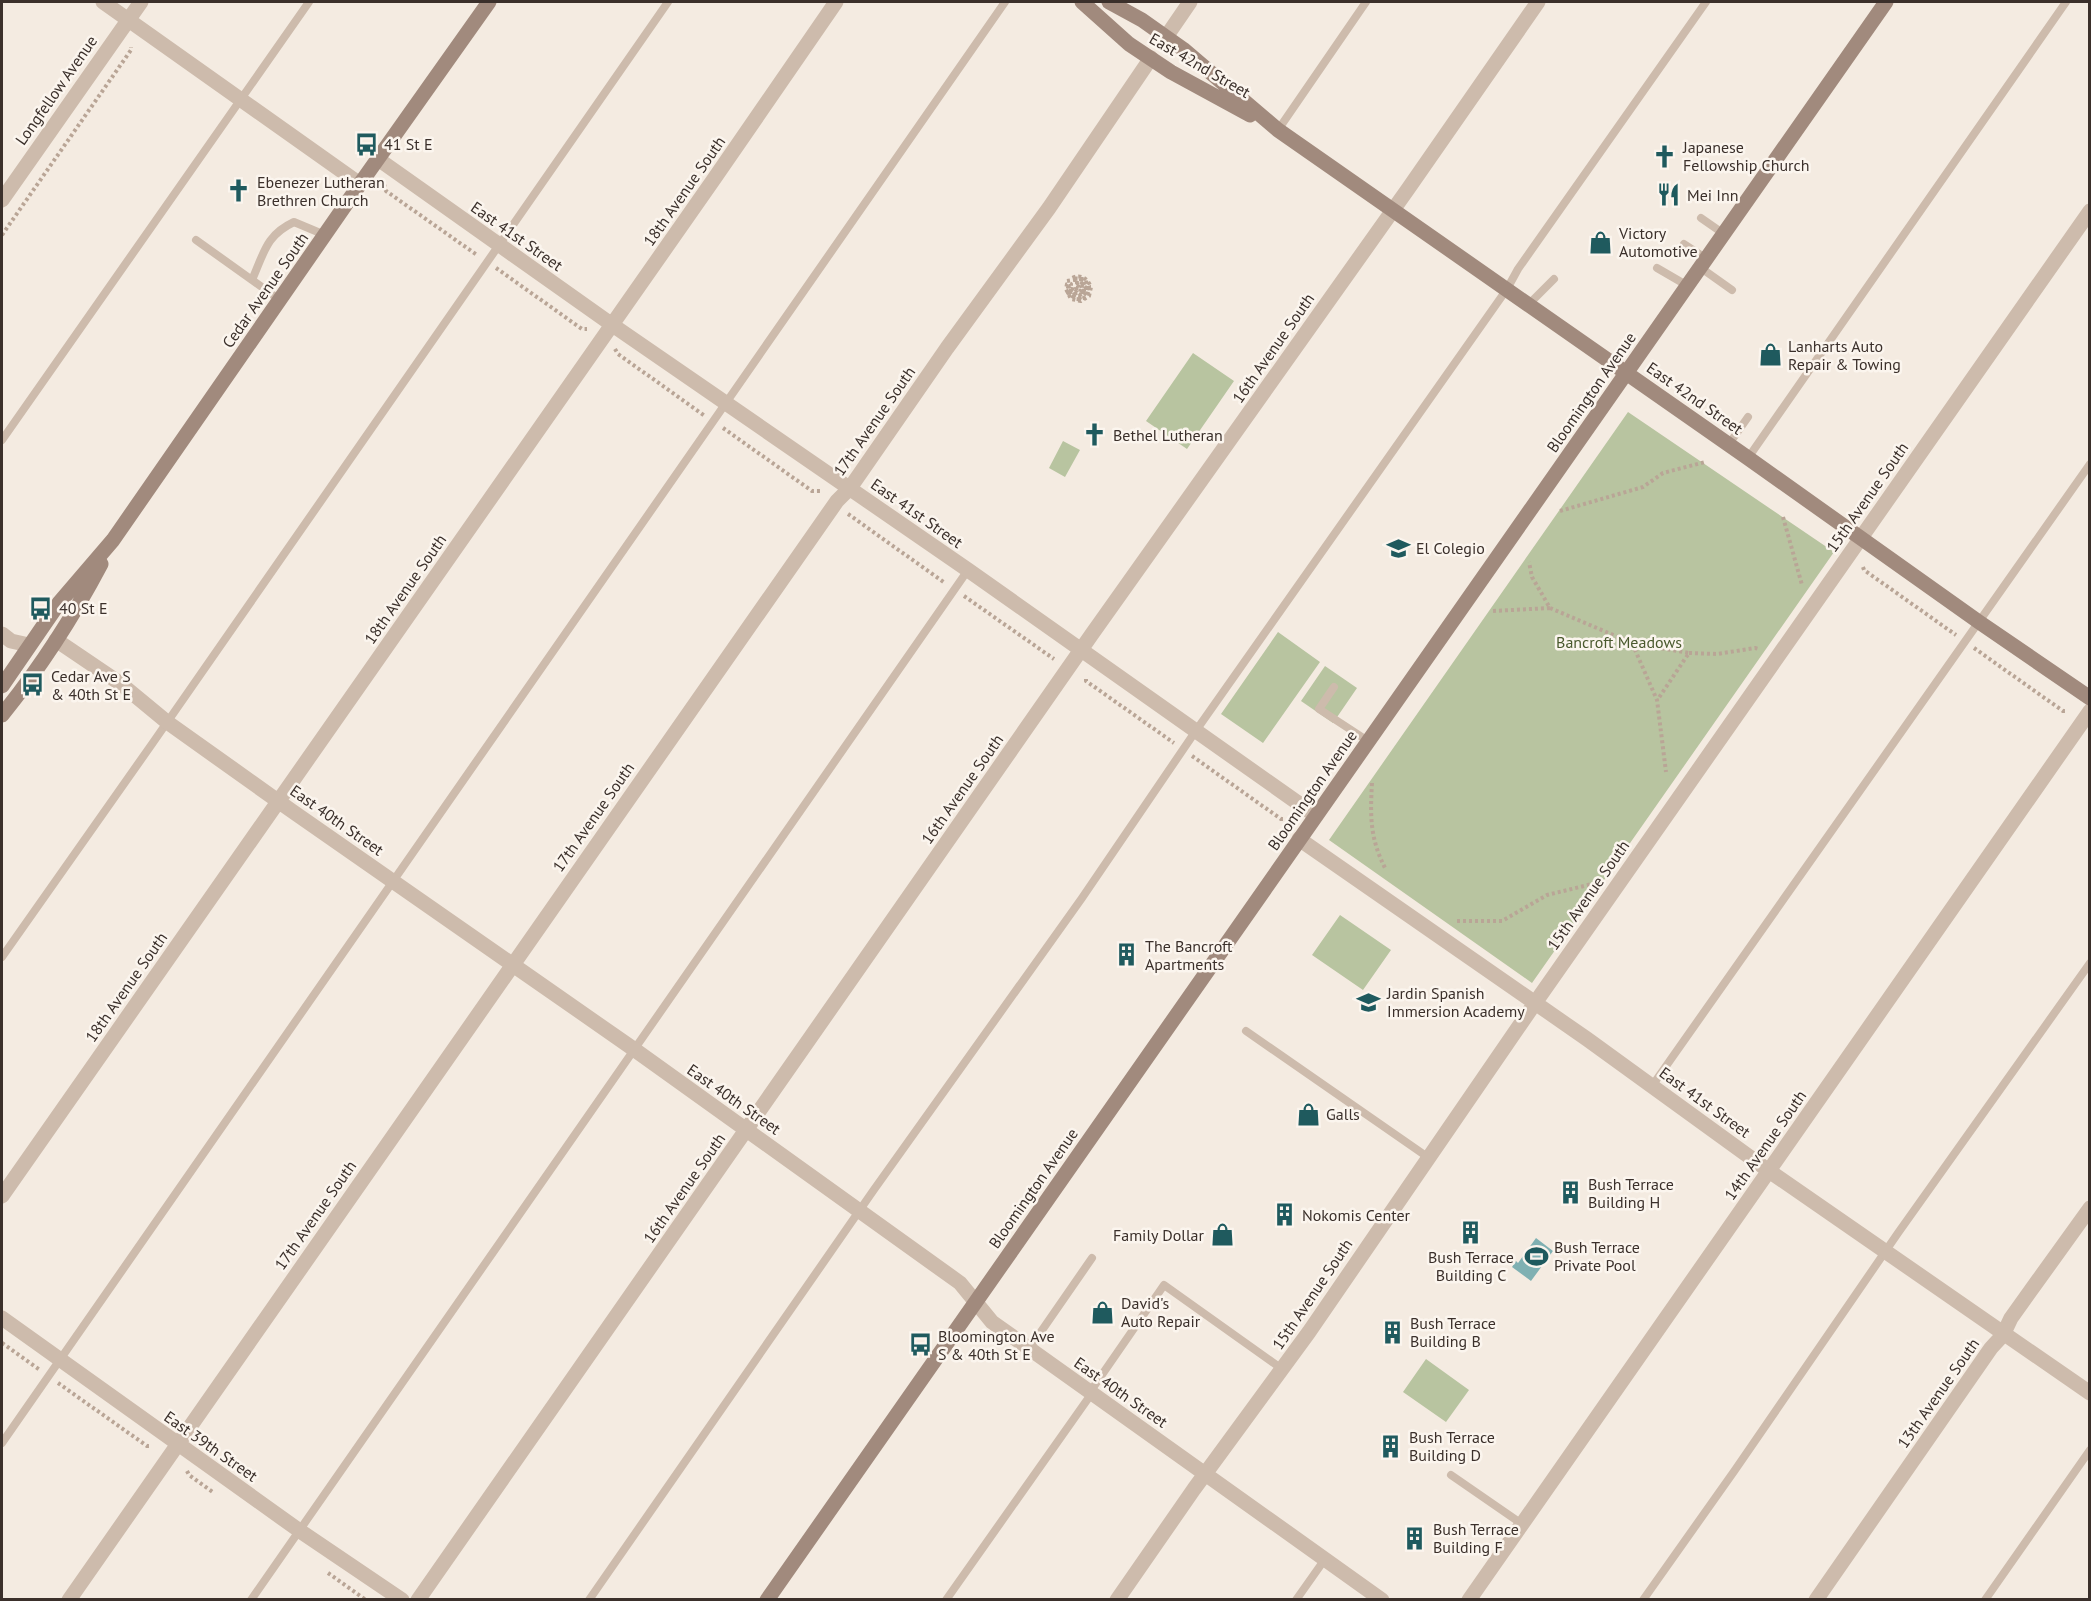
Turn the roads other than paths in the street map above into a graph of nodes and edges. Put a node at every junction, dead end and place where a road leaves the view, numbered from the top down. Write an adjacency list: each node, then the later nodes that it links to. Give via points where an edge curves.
1 (103, 2): 16 (street)
2 (141, 2): 16 (street, Longfellow Avenue)
3 (309, 2): 19 (lane)
4 (489, 2): 21 (street, Cedar Avenue South)
5 (668, 2): 31 (lane)
6 (836, 2): 41 (street, 18th Avenue South)
7 (1005, 2): 43 (lane)
8 (1082, 2): 18 (street, East 42nd Street)
9 (1109, 2): 17 (street, East 42nd Street)
10 (1190, 2): 17 (street)
11 (1366, 2): 20 (lane)
12 (1538, 2): 24 (street, 16th Avenue South)
13 (1706, 2): 37 (lane)
14 (1886, 2): 27 (street, Bloomington Avenue)
15 (2066, 2): 47 (lane)
16 (129, 19): 19 (street); 23 (street, Longfellow Avenue)
17 (1166, 37): 20 (street, East 42nd Street)
18 (1151, 58): 20 (street, East 42nd Street); 49 (street, 17th Avenue South)
19 (240, 99): 22 (street); 45 (lane)
20 (1278, 130): 24 (street, East 42nd Street)
21 (378, 159): 22 (street, Cedar Avenue South); 31 (street, East 41st Street)
22 (360, 184): 28 (street, Cedar Avenue South)
23 (2, 200)
24 (1393, 210): 37 (street, East 42nd Street); 57 (street, 16th Avenue South)
25 (2090, 211): 50 (street, 15th Avenue South)
26 (1701, 218): 27 (lane)
27 (1724, 234): 32 (street, Bloomington Avenue)
28 (325, 235): 35 (lane, via 294,222 282,228 272,237); 39 (street, Cedar Avenue South)
29 (196, 240): 35 (lane)
30 (1683, 243): 32 (lane)
31 (498, 244): 41 (street, East 41st Street); 63 (lane)
32 (1704, 264): 36 (street, Bloomington Avenue); 38 (lane)
33 (1657, 268): 36 (lane)
34 (1554, 279): 40 (lane)
35 (252, 280): 39 (lane)
36 (1688, 286): 42 (street, Bloomington Avenue)
37 (1507, 289): 40 (street, East 42nd Street); 64 (lane)
38 (1732, 290)
39 (280, 300): 51 (street, Cedar Avenue South)
40 (1529, 304): 42 (street, East 42nd Street)
41 (611, 324): 43 (street, East 41st Street); 66 (street, 18th Avenue South)
42 (1626, 372): 46 (street, East 42nd Street); 65 (street, Bloomington Avenue)
43 (725, 403): 49 (street, East 41st Street); 69 (lane)
44 (1748, 417): 46 (lane)
45 (2, 440)
46 (1729, 444): 47 (street, East 42nd Street)
47 (1748, 458): 50 (street, East 42nd Street)
48 (2090, 464): 53 (lane)
49 (850, 488): 52 (street, East 41st Street); 72 (street, 17th Avenue South, via 828,513)
50 (1860, 538): 53 (street, East 42nd Street); 73 (street, 15th Avenue South)
51 (114, 540): 55 (street, Cedar Avenue South); 56 (street, Cedar Avenue South, via 59,603)
52 (968, 570): 57 (street, East 41st Street); 75 (lane)
53 (1979, 622): 60 (street, East 42nd Street); 76 (lane)
54 (2, 634): 56 (street, via 11,641)
55 (56, 640): 62 (street, Cedar Avenue South); 63 (street, East 40th Street, via 121,684)
56 (29, 645): 58 (street, Cedar Avenue South)
57 (1081, 650): 64 (street, East 41st Street); 77 (street, 16th Avenue South)
58 (2, 686)
59 (1334, 687): 65 (lane, via 1319,709)
60 (2090, 698)
61 (2090, 711): 79 (street, 14th Avenue South)
62 (2, 715)
63 (167, 722): 66 (street, East 40th Street); 70 (lane)
64 (1195, 732): 67 (street, East 41st Street); 82 (lane)
65 (1368, 741): 67 (street, Bloomington Avenue)
66 (279, 801): 69 (street, East 40th Street); 80 (street, 18th Avenue South)
67 (1316, 815): 68 (street, Bloomington Avenue)
68 (1299, 839): 73 (street, East 41st Street); 85 (street, Bloomington Avenue)
69 (392, 881): 72 (street, East 40th Street); 89 (lane)
70 (2, 957)
71 (2090, 963): 83 (lane)
72 (511, 965): 75 (street, East 40th Street); 94 (street, 17th Avenue South)
73 (1535, 1002): 76 (street, East 41st Street); 78 (street, 15th Avenue South)
74 (1246, 1031): 78 (lane)
75 (634, 1050): 77 (street, East 40th Street); 99 (lane)
76 (1652, 1086): 79 (street, East 41st Street)
77 (746, 1130): 82 (street, East 40th Street); 104 (street, 16th Avenue South)
78 (1429, 1158): 90 (street, 15th Avenue South)
79 (1769, 1171): 83 (street, East 41st Street); 98 (street, 14th Avenue South)
80 (2, 1196)
81 (2090, 1208): 87 (street, 13th Avenue South, via 2011,1318)
82 (860, 1210): 85 (street, East 40th Street, via 960,1283); 105 (lane)
83 (1886, 1252): 87 (street, East 41st Street); 112 (lane)
84 (1092, 1258): 88 (lane)
85 (975, 1302): 88 (street, East 40th Street, via 992,1322); 106 (street, Bloomington Avenue)
86 (2, 1318): 89 (street, East 39th Street)
87 (2003, 1335): 92 (street, East 41st Street); 113 (street, 13th Avenue South)
88 (1029, 1349): 91 (street, East 40th Street)
89 (60, 1360): 93 (lane); 94 (street, East 39th Street)
90 (1282, 1370): 91 (lane, via 1164,1285); 96 (street, 15th Avenue South)
91 (1091, 1393): 96 (street, East 40th Street); 107 (lane)
92 (2090, 1393)
93 (2, 1443)
94 (177, 1443): 99 (street, East 39th Street); 101 (street, 17th Avenue South)
95 (2090, 1450): 114 (lane)
96 (1205, 1474): 100 (street, East 40th Street); 108 (street, 15th Avenue South)
97 (1451, 1475): 98 (lane)
98 (1522, 1524): 111 (street, 14th Avenue South)
99 (300, 1531): 102 (lane); 103 (street, East 39th Street)
100 (1325, 1558): 109 (lane); 110 (street, East 40th Street)
101 (69, 1599)
102 (251, 1599)
103 (402, 1599)
104 (418, 1599)
105 (589, 1599)
106 (767, 1599)
107 (946, 1599)
108 (1117, 1599)
109 (1296, 1599)
110 (1382, 1599)
111 (1469, 1599)
112 (1643, 1599)
113 (1816, 1599)
114 (1985, 1599)

